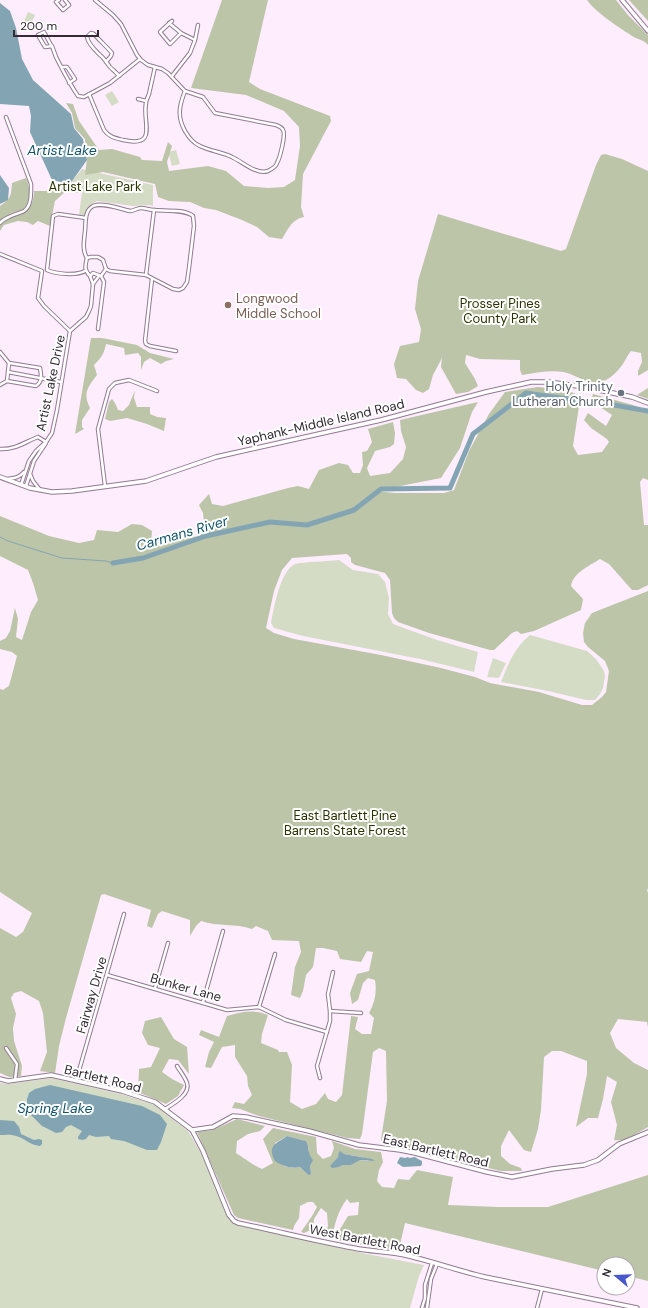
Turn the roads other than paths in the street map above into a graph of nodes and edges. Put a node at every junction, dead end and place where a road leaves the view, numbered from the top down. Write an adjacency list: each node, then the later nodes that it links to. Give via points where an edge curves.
1 (59, 0): 2 (street, via 56,2 63,10 70,5)
2 (65, 0)
3 (95, 0): 12 (street, via 121,24)
4 (622, 0): 8 (street)
5 (172, 21): 6 (street)
6 (169, 23): 9 (street); 9 (street, via 160,32 170,44)
7 (198, 25): 10 (street)
8 (648, 31)
9 (181, 33): 10 (street)
10 (194, 40): 17 (street, via 190,53)
11 (52, 46): 11 (street, via 45,47 38,35 44,32); 14 (street)
12 (140, 59): 15 (street); 16 (street)
13 (106, 62): 13 (street, via 87,40 91,33 112,53); 16 (street)
14 (62, 67): 18 (street); 18 (street, via 67,67 75,79)
15 (155, 67): 17 (street); 22 (street)
16 (119, 76): 20 (street)
17 (172, 76): 19 (street)
18 (69, 83): 20 (street, via 80,97)
19 (185, 91): 19 (street, via 179,117 181,125 192,141 228,155 253,169 265,171 275,166 284,136 281,128 215,114 203,97)
20 (89, 94): 22 (street, via 108,135 132,142 141,140 147,132)
21 (138, 99): 22 (street)
22 (146, 101)
23 (6, 116): 26 (street, via 31,184 31,195 24,212 7,217)
24 (154, 210): 25 (street, via 142,208 131,211 98,205 88,211); 31 (street); 34 (street, via 190,214 194,220 188,277 183,288 173,289)
25 (86, 218): 28 (street, via 84,244); 30 (street, via 58,214 53,216 47,270 70,274 81,274)
26 (0, 223)
27 (0, 254): 37 (street, via 42,271 38,298)
28 (88, 258): 29 (street, via 102,259); 30 (street)
29 (106, 269): 31 (street); 33 (street)
30 (85, 271): 32 (street, Artist Lake Drive)
31 (146, 274): 34 (street)
32 (90, 276): 33 (street, via 93,273); 35 (street, Artist Lake Drive)
33 (100, 276): 35 (street); 36 (street, via 104,282)
34 (152, 278): 38 (street, via 145,341 150,346)
35 (93, 284): 37 (street, Artist Lake Drive, via 89,311)
36 (98, 329)
37 (70, 331): 44 (street, Artist Lake Drive)
38 (176, 351)
39 (0, 352): 40 (street)
40 (10, 363): 41 (street); 42 (street, via 40,368)
41 (8, 372): 42 (street); 43 (street)
42 (42, 378): 43 (street, via 36,386); 44 (street)
43 (7, 381): 45 (street)
44 (61, 382): 48 (street, Artist Lake Drive, via 52,433)
45 (0, 385)
46 (157, 391): 56 (street, via 129,380 117,382 109,389 98,429)
47 (648, 403): 56 (street, Yaphank-Middle Island Road, via 584,387 531,382 381,420 216,457 146,482)
48 (46, 442): 49 (street, via 38,437 13,448); 50 (street, Artist Lake Drive, via 32,455); 51 (street)
49 (0, 449)
50 (25, 472): 53 (street, via 16,478); 54 (street, Artist Lake Drive)
51 (30, 473): 55 (street); 57 (street)
52 (0, 477): 53 (street, Yaphank-Middle Island Road)
53 (5, 479): 54 (street, Yaphank-Middle Island Road)
54 (21, 485): 55 (street, Yaphank-Middle Island Road)
55 (26, 487): 57 (street, Yaphank-Middle Island Road)
56 (105, 487): 57 (street, Yaphank-Middle Island Road, via 61,492)
57 (42, 491)
58 (124, 914): 63 (street, Fairway Drive)
59 (223, 931): 65 (street)
60 (168, 943): 64 (street)
61 (275, 954): 66 (street)
62 (333, 972): 67 (street, via 328,994)
63 (107, 976): 64 (street, Bunker Lane); 75 (street, Fairway Drive)
64 (154, 988): 65 (street, Bunker Lane)
65 (203, 1002): 66 (street, Bunker Lane, via 227,1010)
66 (259, 1007): 69 (street, via 286,1020)
67 (330, 1011): 68 (street); 69 (street)
68 (361, 1013)
69 (327, 1032): 72 (street, via 317,1066)
70 (6, 1048): 74 (street, via 17,1064)
71 (177, 1066): 76 (street, via 188,1089 179,1100)
72 (320, 1078)
73 (0, 1079): 74 (street, Bartlett Road)
74 (15, 1080): 75 (street, Bartlett Road, via 51,1075)
75 (76, 1081): 76 (street, Bartlett Road, via 135,1095 155,1102)
76 (165, 1109): 77 (street, Bartlett Road)
77 (192, 1130): 78 (street, East Bartlett Road, via 213,1127 233,1116 246,1117 359,1145 415,1153 512,1177 552,1168 584,1165 598,1160 619,1144); 79 (street, West Bartlett Road, via 234,1221 369,1251 408,1255)
78 (648, 1132)
79 (432, 1263): 80 (street, West Bartlett Road); 81 (street)
80 (437, 1264): 82 (street); 83 (street, West Bartlett Road)
81 (427, 1277): 82 (street); 84 (street)
82 (431, 1279): 85 (street)
83 (542, 1289): 86 (street); 87 (street, West Bartlett Road)
84 (422, 1308)
85 (427, 1308)
86 (537, 1308)
87 (637, 1308)

